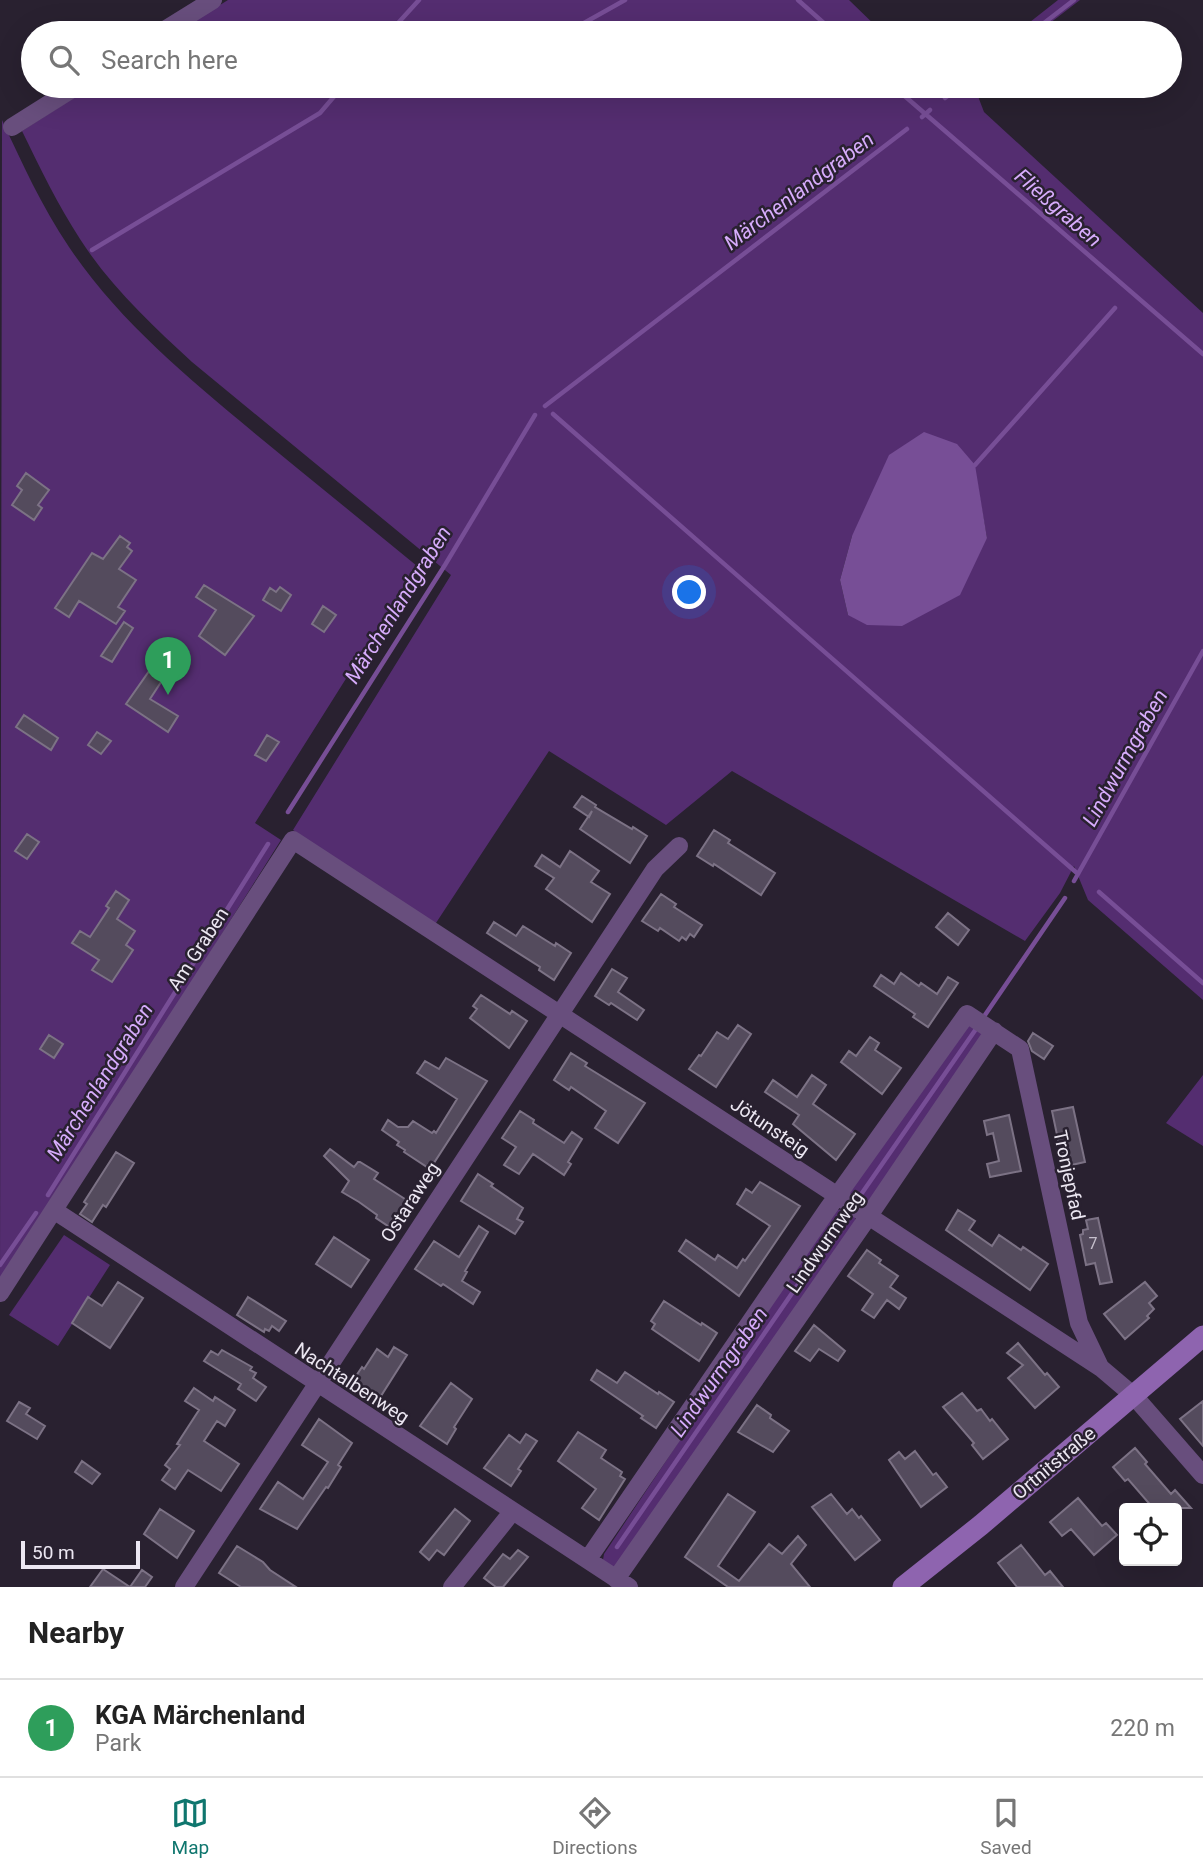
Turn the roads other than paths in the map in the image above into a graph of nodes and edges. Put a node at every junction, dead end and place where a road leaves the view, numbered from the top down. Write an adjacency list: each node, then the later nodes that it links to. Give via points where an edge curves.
1 (213, 0): 2 (street)
2 (179, 21)
3 (58, 98): 4 (street)
4 (12, 127)
5 (293, 840): 7 (street, Jötunsteig); 11 (street, Am Graben)
6 (679, 846): 7 (street, Ostaraweg, via 655,869)
7 (560, 1013): 10 (street, Jötunsteig); 16 (street, Ostaraweg)
8 (967, 1014): 9 (street, Tronjepfad); 10 (street, Lindwurmweg)
9 (994, 1031): 12 (street, Lindwurmweg); 15 (street, Tronjepfad, via 1020,1049 1079,1323)
10 (838, 1197): 12 (street, Jötunsteig); 20 (street, Lindwurmweg)
11 (54, 1211): 13 (street, Am Graben); 16 (street, Nachtalbenweg)
12 (868, 1217): 15 (street, Jötunsteig); 21 (street, Lindwurmweg)
13 (0, 1293)
14 (1203, 1336): 17 (street, Ortnitstraße)
15 (1101, 1368): 17 (street, Jötunsteig)
16 (316, 1384): 19 (street, Nachtalbenweg); 22 (street, Ostaraweg)
17 (1133, 1396): 18 (street, Jötunsteig); 24 (street, Ortnitstraße)
18 (1203, 1475)
19 (512, 1512): 20 (street, Nachtalbenweg); 23 (street)
20 (587, 1559): 21 (street, Nachtalbenweg)
21 (622, 1583)
22 (184, 1587)
23 (452, 1587)
24 (903, 1587)

